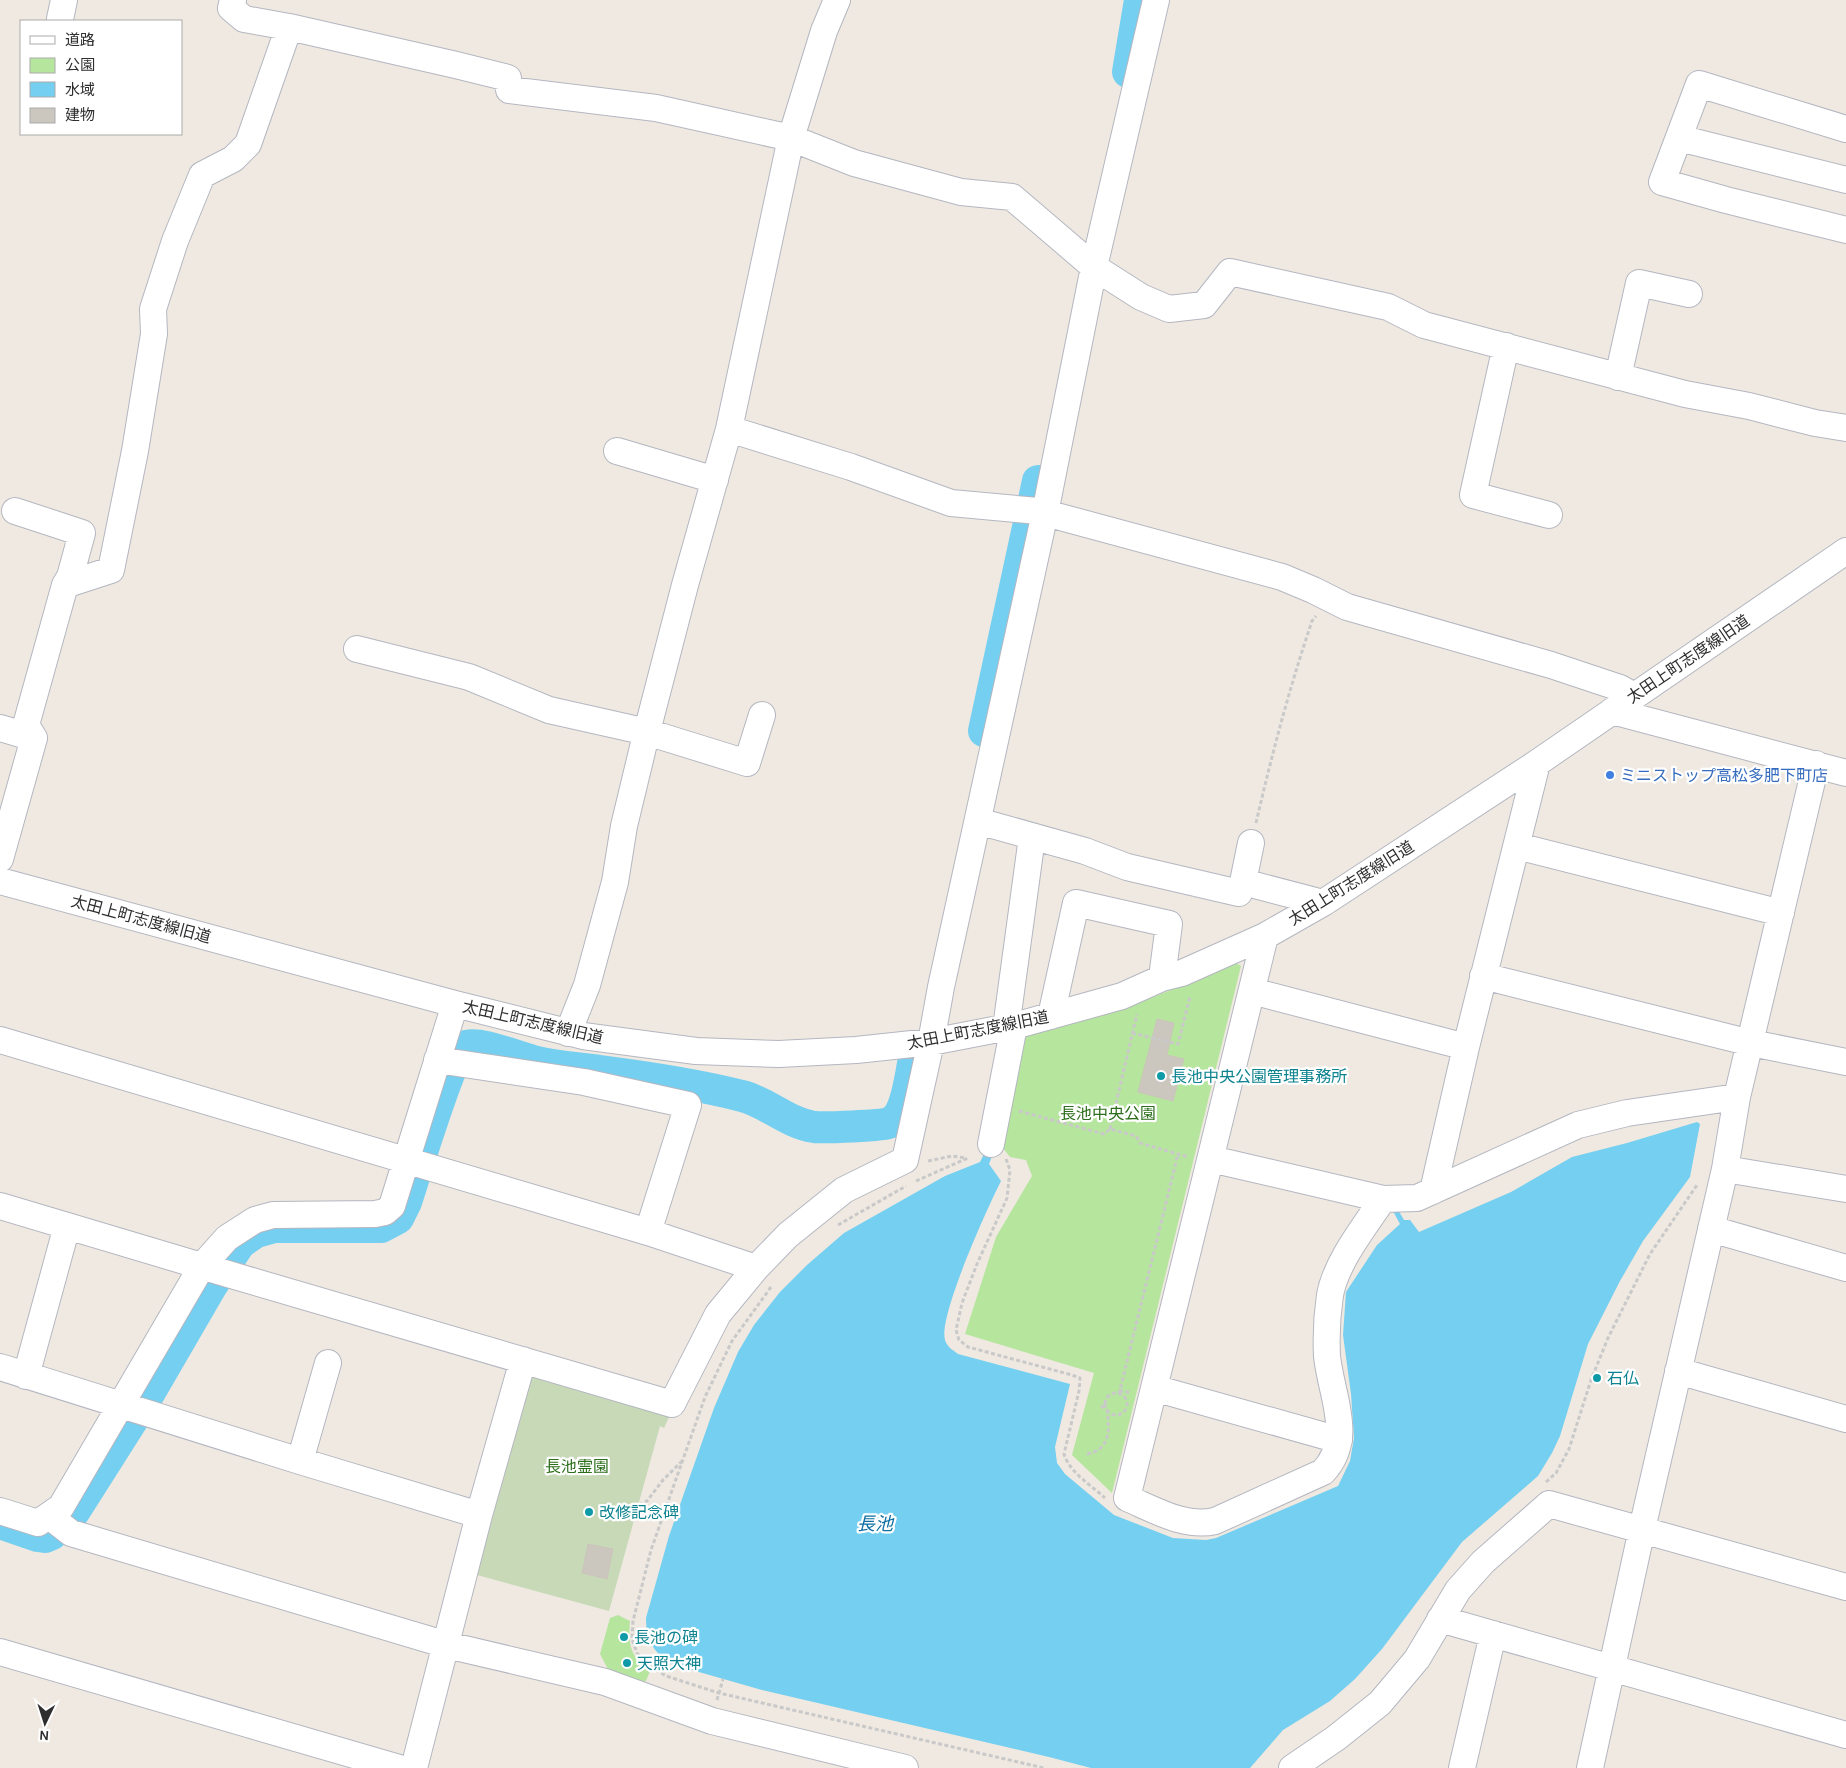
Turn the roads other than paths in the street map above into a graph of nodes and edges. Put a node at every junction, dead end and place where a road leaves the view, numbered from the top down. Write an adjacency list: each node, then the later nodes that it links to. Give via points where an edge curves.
1 (233, 0): 4 (street, via 231,8 244,18)
2 (837, 0): 6 (street)
3 (1156, 0): 10 (street)
4 (289, 27): 6 (street, via 508,78 509,90 656,108); 22 (street, via 248,144 233,159 202,176 175,241 153,309 151,353 111,570)
5 (1846, 129): 7 (street, via 1699,84)
6 (791, 138): 10 (street, via 862,166 961,192 1012,197); 15 (street)
7 (1679, 138): 8 (street); 9 (street, via 1662,182)
8 (1846, 180)
9 (1846, 230)
10 (1085, 260): 12 (street, via 1140,297 1169,309 1204,305 1230,272 1388,308 1424,325); 19 (street)
11 (1689, 294): 13 (street, via 1641,274)
12 (1506, 346): 13 (street); 20 (street, via 1473,496)
13 (1618, 377): 14 (street)
14 (1846, 428)
15 (729, 429): 17 (street); 19 (street, via 851,467 951,503)
16 (616, 451): 17 (street)
17 (715, 480): 28 (street)
18 (15, 511): 22 (street, via 82,533 70,577)
19 (1035, 511): 24 (street, via 1282,577 1347,607 1551,665 1620,688); 33 (street)
20 (1549, 516)
21 (1846, 551): 24 (street, 太田上町志度線旧道)
22 (65, 584): 29 (street, via 26,725)
23 (357, 649): 28 (street, via 470,678 549,710)
24 (1634, 696): 25 (street, 太田上町志度線旧道)
25 (1612, 711): 30 (street, 太田上町志度線旧道); 31 (street)
26 (762, 716): 28 (street, via 747,763)
27 (0, 728): 29 (street)
28 (647, 732): 49 (street, via 624,826 615,882 587,985)
29 (34, 738): 37 (street)
30 (1537, 764): 36 (street); 40 (street, 太田上町志度線旧道)
31 (1816, 764): 32 (street); 41 (street)
32 (1846, 773)
33 (978, 821): 34 (street); 51 (street)
34 (1032, 837): 39 (street, via 1085,851 1127,867 1239,893); 48 (street)
35 (1251, 843): 39 (street)
36 (1517, 846): 41 (street); 43 (street)
37 (0, 859)
38 (0, 881): 46 (street, 太田上町志度線旧道)
39 (1243, 882): 40 (street)
40 (1323, 903): 42 (street, 太田上町志度線旧道)
41 (1781, 913): 52 (street)
42 (1265, 936): 44 (street, 太田上町志度線旧道, via 1182,973); 45 (street)
43 (1483, 976): 52 (street); 53 (street)
44 (1162, 978): 47 (street, 太田上町志度線旧道, via 1122,996); 47 (street, via 1171,913 1067,901)
45 (1252, 990): 53 (street); 58 (street)
46 (455, 1004): 49 (street, 太田上町志度線旧道); 54 (street)
47 (1051, 1016): 48 (street, 太田上町志度線旧道)
48 (1010, 1027): 51 (street, 太田上町志度線旧道); 57 (street)
49 (568, 1033): 51 (street, 太田上町志度線旧道, via 696,1051 779,1054)
50 (0, 1040): 59 (street)
51 (931, 1042): 70 (street, via 905,1160 844,1190 788,1235)
52 (1751, 1043): 55 (street); 56 (street)
53 (1466, 1047): 62 (street)
54 (448, 1062): 59 (street); 67 (street, via 584,1082 688,1105)
55 (1846, 1062)
56 (1737, 1097): 60 (street); 62 (street, via 1627,1113 1578,1125)
57 (990, 1144)
58 (1202, 1159): 63 (street); 76 (street)
59 (415, 1163): 67 (street); 69 (street, via 392,1206 385,1212 274,1215 255,1220 227,1238)
60 (1725, 1169): 61 (street); 66 (street)
61 (1846, 1189)
62 (1433, 1191): 63 (street, via 1417,1198)
63 (1383, 1199): 79 (street, via 1353,1244 1330,1293 1327,1357 1339,1416)
64 (0, 1206): 65 (street)
65 (67, 1226): 69 (street); 75 (street)
66 (1711, 1229): 68 (street); 74 (street)
67 (648, 1232): 70 (street)
68 (1846, 1268)
69 (215, 1270): 71 (street); 77 (street)
70 (766, 1274): 71 (street, via 718,1314 672,1404)
71 (523, 1360): 82 (street)
72 (328, 1363): 80 (street)
73 (0, 1367): 75 (street)
74 (1678, 1371): 78 (street); 84 (street)
75 (26, 1376): 77 (street)
76 (1145, 1391): 79 (street); 79 (street, via 1118,1500 1179,1520 1202,1524 1215,1521 1323,1472 1332,1462)
77 (133, 1409): 80 (street); 83 (street, via 61,1507)
78 (1846, 1419)
79 (1339, 1440)
80 (300, 1461): 82 (street)
81 (0, 1511): 83 (street, via 38,1523)
82 (479, 1515): 88 (street)
83 (58, 1523): 88 (street)
84 (1642, 1529): 85 (street); 86 (street, via 1546,1495 1458,1590); 90 (street)
85 (1846, 1587)
86 (1440, 1619): 87 (street); 95 (street, via 1417,1659 1380,1703)
87 (1493, 1634): 90 (street); 96 (street)
88 (447, 1645): 92 (street, via 605,1682 712,1721); 94 (street)
89 (0, 1652): 93 (street)
90 (1613, 1670): 91 (street); 97 (street)
91 (1846, 1735)
92 (892, 1767)
93 (399, 1768)
94 (414, 1768)
95 (1292, 1768)
96 (1462, 1768)
97 (1590, 1768)

